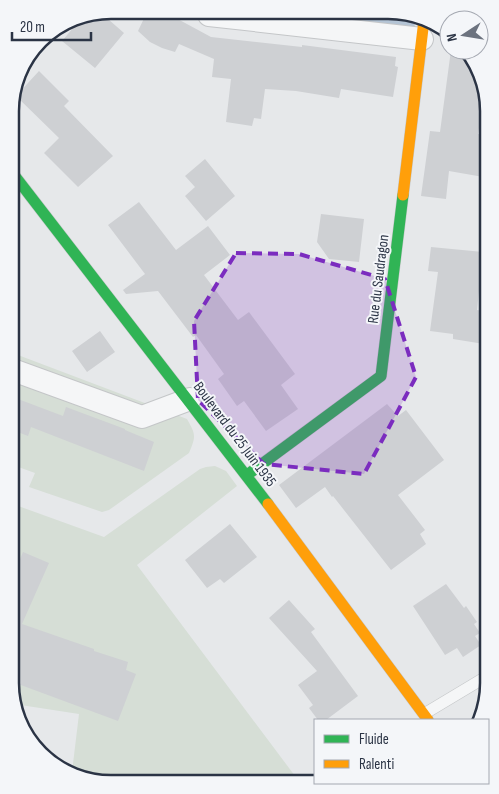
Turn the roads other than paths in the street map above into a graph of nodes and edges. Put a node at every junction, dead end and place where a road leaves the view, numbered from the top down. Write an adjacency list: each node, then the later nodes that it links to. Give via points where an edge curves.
1 (258, 19): 2 (street)
2 (423, 29): 6 (main road, Rue du Saudragon, via 382,376)
3 (19, 181): 5 (main road, Boulevard du 25 Juin 1935)
4 (19, 372): 5 (street, via 142,417)
5 (190, 399): 6 (main road, Boulevard du 25 Juin 1935)
6 (247, 475): 8 (main road, Boulevard du 25 Juin 1935)
7 (480, 681): 8 (lane)
8 (426, 717)

